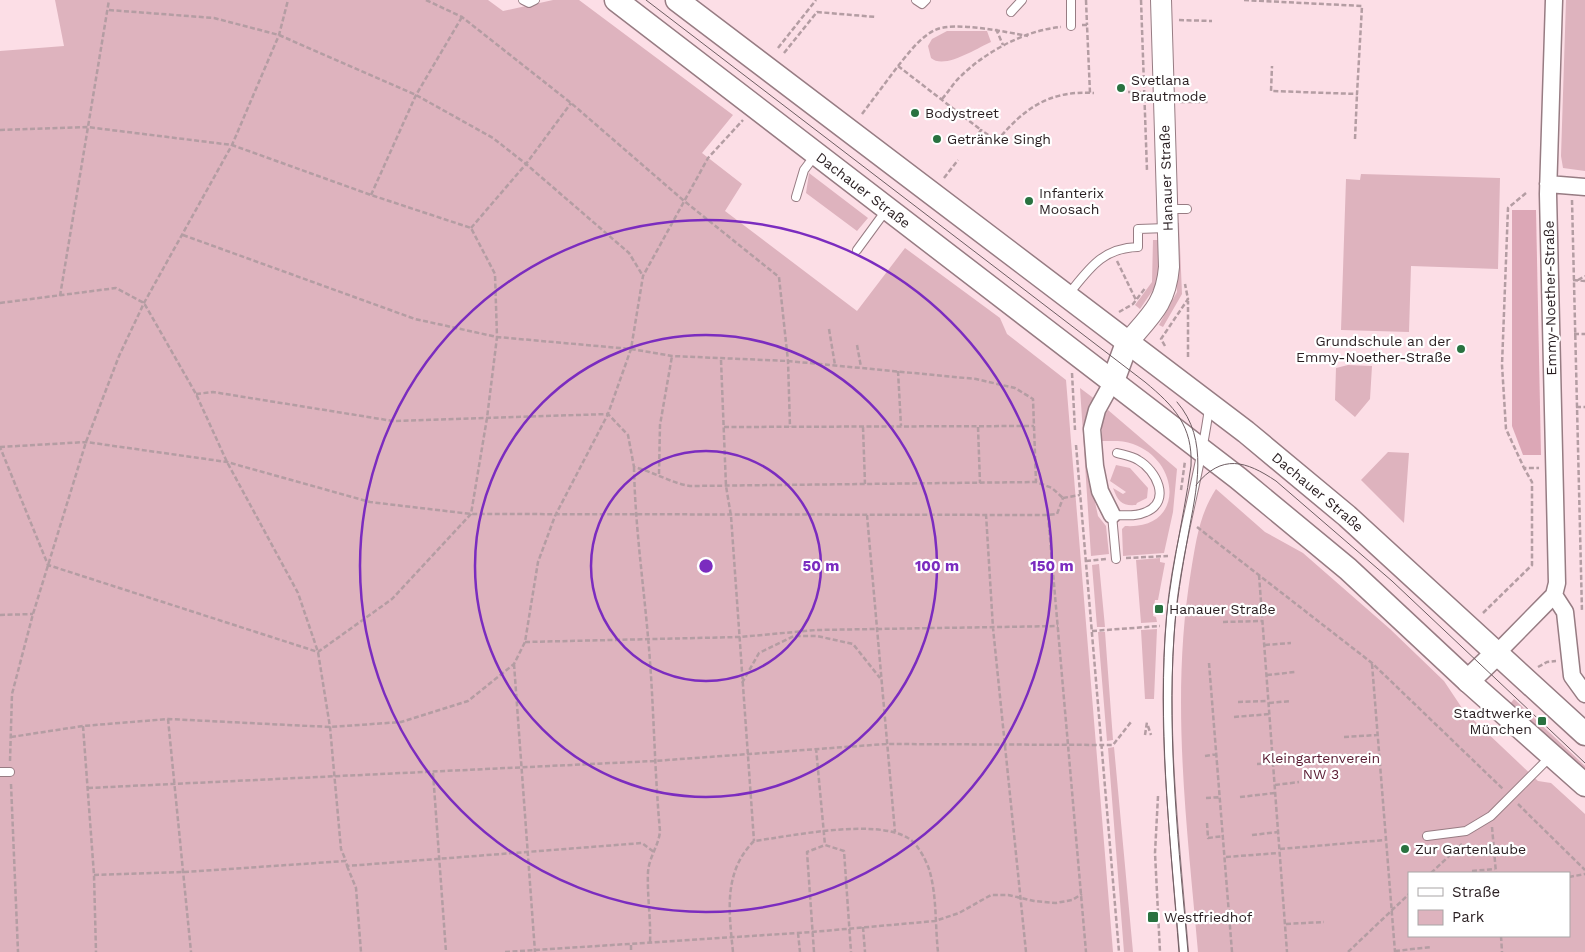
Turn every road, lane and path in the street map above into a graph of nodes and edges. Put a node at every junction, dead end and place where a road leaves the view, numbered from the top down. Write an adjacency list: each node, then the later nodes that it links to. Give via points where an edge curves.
1 (109, 0): 18 (path)
2 (288, 0): 27 (path)
3 (426, 0): 20 (path)
4 (523, 0): 5 (lane, via 529,3)
5 (535, 0)
6 (616, 0): 48 (main road, Dachauer Straße)
7 (677, 0): 71 (main road, Dachauer Straße)
8 (816, 0): 30 (path)
9 (916, 0): 10 (lane, via 922,4)
10 (926, 0)
11 (1022, 0): 19 (lane)
12 (1071, 0): 25 (lane)
13 (1086, 0): 24 (path)
14 (1140, 0): 35 (path)
15 (1161, 0): 60 (street, Hanauer Straße)
16 (1244, 0): 36 (path, via 1362,6)
17 (1554, 0): 53 (street, Emmy-Noether-Straße)
18 (109, 10): 27 (path, via 214,18); 44 (path)
19 (1011, 12)
20 (462, 17): 37 (path); 41 (path)
21 (876, 17): 31 (path, via 817,12)
22 (1176, 20): 23 (path)
23 (1212, 21)
24 (1087, 25): 25 (path); 38 (path, via 1092,93 1060,95 1036,104 1014,120 997,141)
25 (1071, 26): 28 (path, via 1050,28)
26 (996, 30): 28 (path); 29 (path); 32 (path, via 962,27 935,30)
27 (279, 35): 37 (path); 47 (path)
28 (1029, 36): 29 (path)
29 (1003, 45): 38 (path, via 962,75)
30 (778, 48)
31 (784, 52)
32 (898, 66): 38 (path); 42 (path)
33 (1272, 66): 36 (path, via 1271,90)
34 (1128, 92): 35 (path)
35 (1144, 92): 52 (path)
36 (1357, 94): 46 (path)
37 (416, 95): 50 (path, via 493,138); 56 (path)
38 (942, 99)
39 (1178, 102): 40 (path)
40 (1209, 102)
41 (570, 103): 50 (path); 58 (path)
42 (862, 114)
43 (746, 116): 58 (path, via 708,158)
44 (87, 127): 45 (path); 47 (path); 70 (path)
45 (0, 130)
46 (1355, 139)
47 (232, 146): 56 (path); 62 (path)
48 (816, 154): 57 (lane, via 804,170); 59 (main road, Dachauer Straße)
49 (958, 160): 51 (path)
50 (526, 164): 61 (path); 65 (path, via 629,253)
51 (944, 178)
52 (1147, 180)
53 (1548, 184): 54 (street); 112 (street, Emmy-Noether-Straße)
54 (1578, 190): 68 (path)
55 (1526, 193): 111 (path, via 1508,208 1502,365 1506,429)
56 (371, 195): 61 (path)
57 (796, 197)
58 (683, 200): 65 (path); 87 (path, via 779,277)
59 (888, 208): 63 (lane); 92 (main road, Dachauer Straße)
60 (1174, 215): 64 (lane, via 1138,229 1138,247 1120,247); 81 (street, Hanauer Straße, via 1163,298)
61 (471, 228): 80 (path, via 496,274)
62 (183, 234): 74 (path); 80 (path, via 415,319)
63 (857, 250)
64 (1112, 251): 71 (lane, via 1094,264); 72 (path)
65 (644, 276): 83 (path)
66 (1585, 276): 68 (path)
67 (1151, 280): 72 (path)
68 (1575, 280): 69 (path); 78 (path)
69 (1585, 280)
70 (60, 296): 74 (path, via 116,288); 75 (path)
71 (1067, 296): 81 (main road, Dachauer Straße)
72 (1136, 300): 76 (path)
73 (1188, 300): 85 (path)
74 (144, 302): 93 (path); 105 (path)
75 (0, 303)
76 (1124, 309)
77 (829, 329): 88 (path)
78 (1574, 334): 79 (path); 95 (path)
79 (1585, 334)
80 (496, 337): 83 (path); 98 (path)
81 (1127, 343): 92 (main road); 94 (main road, Dachauer Straße)
82 (857, 345): 89 (path)
83 (631, 349): 84 (path); 97 (path)
84 (672, 356): 86 (path); 113 (path, via 660,425)
85 (1188, 357)
86 (721, 360): 87 (path); 103 (path)
87 (788, 361): 88 (path); 104 (path)
88 (835, 365): 89 (path)
89 (861, 367): 90 (path)
90 (898, 371): 100 (path); 102 (path, via 976,379 1015,388 1033,399)
91 (1072, 372): 118 (path)
92 (1113, 381): 107 (main road, Dachauer Straße); 125 (street, via 1095,415 1092,429 1100,491)
93 (196, 394): 98 (path, via 213,392 393,421); 109 (path)
94 (1209, 404): 107 (lane); 154 (main road, Dachauer Straße, via 1347,516)
95 (1576, 407): 96 (path); 131 (path)
96 (1585, 407)
97 (608, 414): 98 (path); 110 (path, via 628,435); 126 (path)
98 (487, 418): 120 (path)
99 (863, 426): 100 (path); 104 (path); 116 (path)
100 (901, 426): 101 (path)
101 (978, 426): 102 (path); 115 (path)
102 (1034, 426): 114 (path)
103 (724, 427): 104 (path); 117 (path)
104 (790, 427)
105 (86, 442): 106 (path); 109 (path); 132 (path)
106 (0, 447): 132 (path)
107 (1202, 451): 161 (main road, Dachauer Straße, via 1348,569); 267 (lane, via 1176,582 1168,649 1169,767)
108 (1116, 453): 125 (lane, via 1132,457 1147,467 1159,484 1160,496 1148,512)
109 (227, 462): 120 (path, via 370,502); 153 (path, via 298,593)
110 (634, 467): 113 (path); 122 (path)
111 (1524, 468): 112 (path); 135 (path, via 1532,482 1532,565)
112 (1553, 468): 134 (street, Emmy-Noether-Straße, via 1558,583)
113 (660, 474): 117 (path, via 675,484)
114 (1036, 482): 115 (path); 119 (path, via 1052,488)
115 (980, 483): 116 (path)
116 (865, 484): 117 (path)
117 (726, 486): 127 (path)
118 (1080, 495): 119 (path); 146 (path)
119 (1063, 498): 124 (path, via 1058,514)
120 (471, 514): 126 (path); 153 (path, via 392,599)
121 (986, 514): 123 (path); 124 (path); 143 (path)
122 (635, 515): 126 (path); 127 (path); 149 (path)
123 (867, 515): 127 (path); 144 (path)
124 (1048, 515): 141 (path)
125 (1112, 515): 129 (lane)
126 (554, 516): 150 (path, via 538,562)
127 (731, 516): 147 (path)
128 (1193, 530): 133 (path, via 1194,524)
129 (1116, 559)
130 (1585, 559): 131 (path)
131 (1581, 560): 138 (path)
132 (48, 565): 136 (path); 153 (path)
133 (1259, 575): 139 (path); 156 (path)
134 (1554, 595): 154 (street); 163 (street, via 1565,612 1572,676)
135 (1483, 613)
136 (33, 614): 137 (path); 177 (path, via 12,694)
137 (0, 615)
138 (1582, 619)
139 (1262, 621): 140 (path); 152 (path)
140 (1223, 622)
141 (1058, 626): 143 (path); 181 (path)
142 (1160, 626): 146 (path)
143 (993, 628): 144 (path); 180 (path)
144 (876, 629): 145 (path); 160 (path)
145 (816, 630): 147 (path); 148 (path)
146 (1092, 631): 182 (path)
147 (740, 636): 149 (path); 162 (path)
148 (817, 636): 160 (path, via 853,644); 162 (path, via 794,636 759,653)
149 (648, 638): 150 (path); 189 (path)
150 (525, 642): 157 (path)
151 (1291, 643): 152 (path)
152 (1264, 645): 159 (path)
153 (318, 652): 172 (path)
154 (1498, 652): 161 (main road); 173 (main road, Dachauer Straße)
155 (1209, 663): 185 (path)
156 (1372, 663): 176 (path); 204 (path)
157 (514, 664): 172 (path, via 468,701 401,722); 192 (path)
158 (1295, 672): 159 (path)
159 (1267, 675): 166 (path)
160 (880, 678): 179 (path)
161 (1468, 681): 186 (main road, Dachauer Straße)
162 (742, 684): 184 (path)
163 (1585, 694)
164 (1291, 701): 166 (path)
165 (1238, 702): 166 (path)
166 (1269, 702): 167 (path)
167 (1270, 714): 168 (path); 190 (path)
168 (1234, 717)
169 (168, 719): 171 (path); 172 (path); 198 (path)
170 (1131, 722): 182 (path, via 1114,745)
171 (83, 726): 177 (path); 201 (path)
172 (330, 727): 196 (path)
173 (1585, 734)
174 (1144, 735): 175 (path, via 1147,723)
175 (1150, 735)
176 (1378, 735): 178 (path); 216 (path)
177 (11, 737): 194 (path)
178 (1344, 737)
179 (886, 744): 180 (path); 183 (path); 211 (path)
180 (1004, 744): 181 (path); 235 (path)
181 (1069, 744): 182 (path); 233 (path)
182 (1102, 745): 265 (path)
183 (816, 748): 184 (path); 210 (path)
184 (746, 753): 189 (path); 217 (path)
185 (1217, 754): 187 (path); 205 (path)
186 (1552, 755): 200 (main road, Dachauer Straße); 204 (lane)
187 (1205, 756)
188 (1304, 759): 190 (path)
189 (654, 761): 192 (path); 221 (path, via 660,831)
190 (1273, 762): 191 (path); 199 (path)
191 (1257, 764)
192 (522, 767): 195 (path); 220 (path)
193 (0, 772): 194 (lane)
194 (10, 772): 250 (path)
195 (433, 773): 196 (path); 223 (path)
196 (335, 778): 198 (path); 224 (path)
197 (1299, 782): 199 (path)
198 (176, 784): 201 (path); 229 (path)
199 (1275, 785): 203 (path)
200 (1585, 785)
201 (88, 788): 231 (path)
202 (1158, 789): 266 (path, via 1155,853)
203 (1275, 793): 206 (path); 212 (path)
204 (1510, 795): 208 (lane); 226 (path)
205 (1221, 797): 207 (path); 214 (path)
206 (1240, 797)
207 (1206, 798)
208 (1491, 816): 215 (lane, via 1466,831); 228 (path)
209 (1207, 823): 214 (path, via 1208,838)
210 (824, 832): 211 (path, via 872,828); 217 (path); 218 (path)
211 (895, 832): 237 (path, via 909,838 928,868)
212 (1278, 832): 213 (path); 219 (path)
213 (1252, 835)
214 (1224, 836): 222 (path)
215 (1427, 836)
216 (1386, 840): 219 (path); 236 (path)
217 (754, 841): 244 (path, via 738,861 732,876 729,891)
218 (825, 845): 241 (path, via 844,851); 242 (path, via 807,852)
219 (1280, 851): 222 (path); 239 (path)
220 (529, 852): 221 (path, via 642,843); 223 (path); 249 (path)
221 (654, 852): 246 (path, via 648,872)
222 (1226, 857): 268 (path)
223 (440, 860): 225 (path); 254 (path)
224 (346, 861): 225 (path); 229 (path)
225 (348, 866): 253 (path, via 356,888)
226 (1585, 870)
227 (1472, 871): 228 (path)
228 (1495, 871)
229 (184, 872): 231 (path); 252 (path)
230 (1585, 874): 232 (path)
231 (94, 875): 251 (path)
232 (1570, 877)
233 (1082, 894): 235 (path, via 1056,903); 264 (path)
234 (1408, 895): 236 (path)
235 (1021, 896): 237 (path, via 991,895 959,913); 263 (path)
236 (1391, 910): 270 (path); 271 (path)
237 (935, 921): 240 (path); 262 (path)
238 (1324, 922): 239 (path)
239 (1285, 924): 269 (path)
240 (863, 927): 241 (path); 261 (path)
241 (849, 929): 242 (path); 260 (path)
242 (812, 932): 243 (path); 259 (path)
243 (798, 933): 244 (path); 258 (path)
244 (731, 937): 246 (path); 257 (path)
245 (1501, 937): 272 (path)
246 (650, 943): 247 (path)
247 (631, 944): 249 (path); 256 (path)
248 (1431, 947): 271 (path)
249 (535, 950): 255 (path)
250 (18, 952)
251 (96, 952)
252 (191, 952)
253 (361, 952)
254 (446, 952)
255 (504, 952)
256 (631, 952)
257 (733, 952)
258 (800, 952)
259 (814, 952)
260 (851, 952)
261 (865, 952)
262 (938, 952)
263 (1026, 952)
264 (1086, 952)
265 (1119, 952)
266 (1160, 952)
267 (1184, 952)
268 (1232, 952)
269 (1287, 952)
270 (1348, 952)
271 (1394, 952)
272 (1502, 952)

